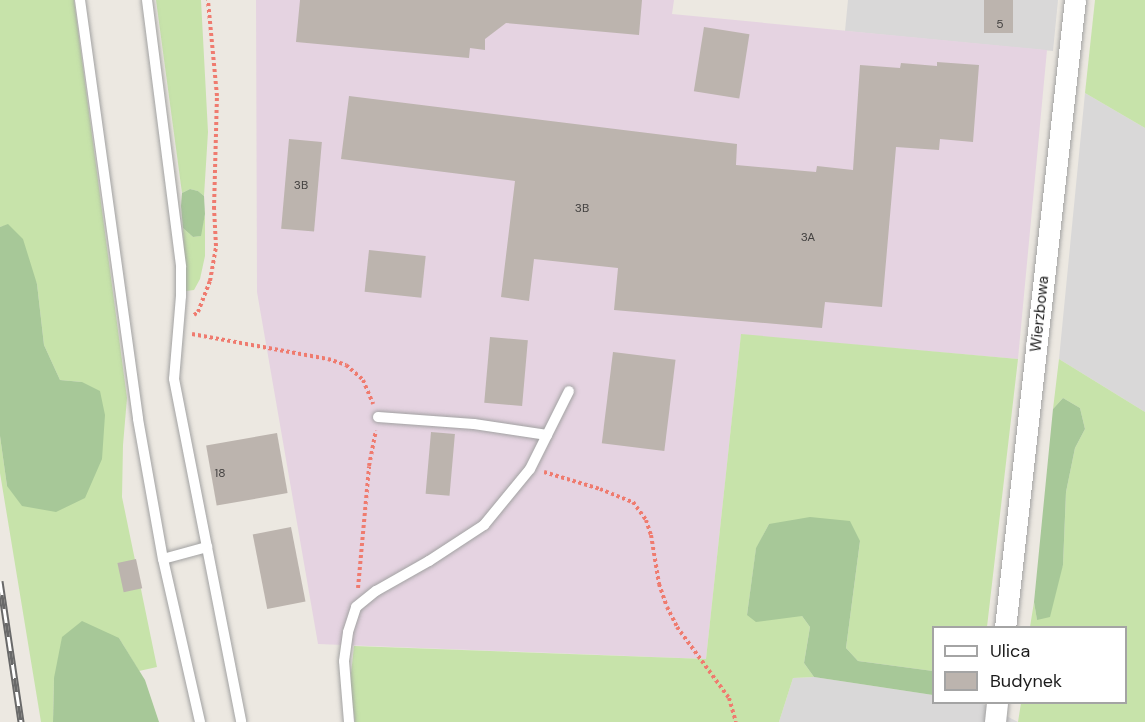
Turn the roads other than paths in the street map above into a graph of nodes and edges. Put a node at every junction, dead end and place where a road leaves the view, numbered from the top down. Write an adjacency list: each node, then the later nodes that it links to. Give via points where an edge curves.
1 (80, 0): 8 (lane, via 138,419)
2 (147, 0): 7 (lane, via 181,267 174,379)
3 (1075, 0): 9 (street, Wierzbowa)
4 (569, 391): 6 (lane)
5 (378, 417): 6 (lane, via 474,424)
6 (547, 435): 13 (lane, via 530,470 484,525 356,607 344,661)
7 (207, 547): 8 (lane); 12 (lane)
8 (163, 559): 11 (lane)
9 (1005, 626)
10 (997, 704): 14 (street)
11 (200, 722)
12 (241, 722)
13 (349, 722)
14 (995, 722)

